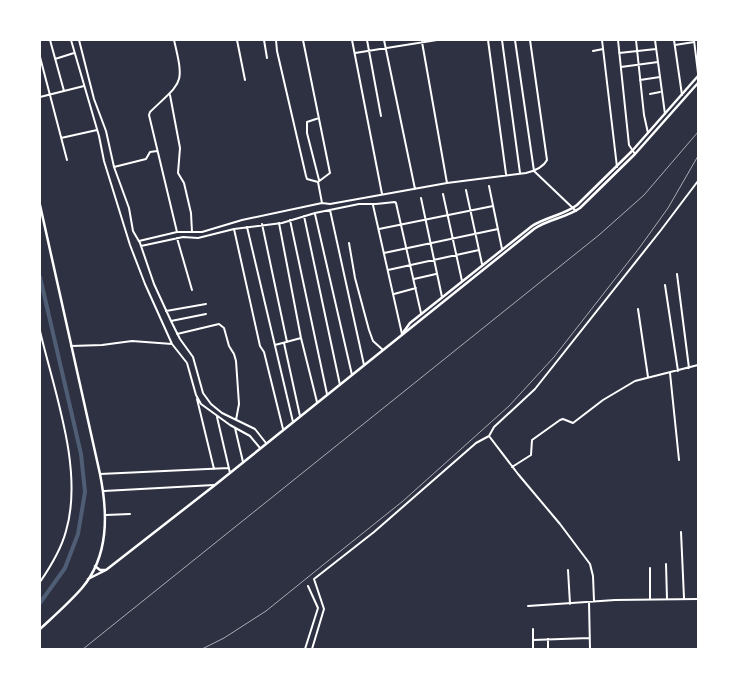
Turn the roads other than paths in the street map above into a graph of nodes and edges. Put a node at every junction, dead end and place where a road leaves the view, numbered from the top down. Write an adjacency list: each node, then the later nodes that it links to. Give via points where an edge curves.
1 (50, 40): 35 (street)
2 (71, 40): 31 (street)
3 (79, 40): 62 (street)
4 (174, 40): 49 (street, via 180,72 179,82)
5 (237, 40): 42 (street)
6 (264, 40): 36 (street)
7 (276, 40): 67 (street, via 306,176)
8 (303, 40): 55 (street)
9 (352, 40): 32 (street)
10 (367, 40): 28 (street)
11 (384, 40): 25 (street)
12 (437, 40): 23 (street)
13 (488, 40): 66 (street)
14 (502, 40): 65 (street)
15 (516, 40): 64 (street)
16 (530, 40): 64 (street, via 546,160)
17 (602, 40): 26 (street)
18 (618, 40): 33 (street)
19 (636, 40): 30 (street)
20 (655, 40): 27 (street)
21 (674, 40): 24 (street)
22 (694, 41): 24 (street); 40 (street)
23 (422, 42): 25 (street); 69 (street)
24 (675, 45): 51 (street)
25 (385, 48): 28 (street); 72 (street)
26 (603, 49): 29 (street); 63 (street)
27 (656, 49): 30 (street); 37 (street)
28 (369, 50): 32 (street); 54 (street)
29 (593, 51)
30 (637, 51): 33 (street); 38 (street)
31 (74, 53): 35 (street); 45 (street)
32 (355, 53): 74 (street)
33 (619, 53): 39 (street)
34 (40, 56): 48 (street)
35 (55, 58): 46 (street)
36 (267, 58)
37 (658, 62): 38 (street); 41 (street)
38 (638, 65): 39 (street); 43 (street)
39 (621, 67): 60 (street, via 629,145)
40 (698, 75): 51 (main road)
41 (660, 77): 43 (street); 47 (street)
42 (245, 80)
43 (640, 80): 57 (street)
44 (698, 83): 60 (main road)
45 (84, 86): 46 (street); 56 (street)
46 (64, 91): 48 (street)
47 (661, 92): 50 (street); 53 (street)
48 (50, 94): 52 (street); 58 (street)
49 (170, 94): 59 (street, via 149,115); 97 (street, via 180,148 178,173 192,213)
50 (650, 94)
51 (682, 95): 53 (main road)
52 (40, 97)
53 (665, 114): 57 (main road)
54 (381, 116)
55 (319, 118): 67 (street, via 330,173); 67 (street, via 307,122)
56 (97, 130): 58 (street); 134 (street, via 130,245)
57 (648, 134): 60 (main road)
58 (61, 138): 61 (street)
59 (157, 151): 62 (street, via 150,152 146,159); 96 (street)
60 (634, 153): 63 (main road); 70 (main road)
61 (67, 160)
62 (114, 167): 101 (street, via 129,208 132,229)
63 (617, 167): 70 (main road)
64 (534, 171): 65 (street); 81 (street)
65 (520, 173): 66 (street)
66 (506, 175): 69 (street)
67 (318, 181): 77 (street)
68 (698, 181): 155 (street, via 535,389 494,427)
69 (447, 183): 72 (street)
70 (603, 183): 81 (main road)
71 (489, 186): 80 (street)
72 (415, 189): 74 (street)
73 (466, 190): 83 (street)
74 (382, 194): 77 (street)
75 (443, 194): 85 (street)
76 (421, 198): 88 (street)
77 (322, 203): 97 (street)
78 (373, 204): 82 (street); 91 (street, via 394,201); 94 (street)
79 (40, 205): 136 (main road)
80 (493, 206): 83 (street); 95 (street)
81 (575, 209): 106 (main road, via 538,222); 131 (main road, via 536,227)
82 (330, 210): 84 (street); 139 (street)
83 (471, 211): 85 (street); 98 (street)
84 (315, 213): 86 (street); 143 (street)
85 (448, 215): 88 (street); 100 (street)
86 (304, 216): 87 (street); 145 (street)
87 (290, 220): 89 (street); 147 (street)
88 (425, 220): 91 (street); 103 (street)
89 (279, 223): 90 (street); 132 (street)
90 (262, 224): 92 (street); 133 (street)
91 (401, 225): 94 (street); 105 (street)
92 (247, 227): 93 (street); 135 (street)
93 (234, 229): 99 (street, via 198,238); 154 (street, via 260,346)
94 (379, 229): 108 (street)
95 (498, 229): 98 (street); 106 (street)
96 (177, 232): 97 (street); 101 (street)
97 (192, 232)
98 (476, 233): 100 (street); 107 (street)
99 (177, 238): 104 (street); 120 (street)
100 (453, 238): 103 (street); 109 (street)
101 (139, 241): 104 (street)
102 (349, 243): 137 (street, via 369,330)
103 (430, 243): 105 (street); 110 (street)
104 (141, 246): 125 (street)
105 (407, 248): 108 (street); 112 (street)
106 (502, 249): 111 (main road)
107 (479, 250): 109 (street); 111 (street)
108 (384, 253): 113 (street)
109 (456, 255): 110 (street); 117 (street)
110 (433, 260): 112 (street); 114 (street)
111 (482, 264): 117 (main road)
112 (410, 265): 113 (street); 116 (street)
113 (388, 270): 121 (street)
114 (436, 274): 116 (street); 122 (street)
115 (677, 274): 140 (street)
116 (414, 279): 119 (street)
117 (462, 281): 122 (main road)
118 (664, 285): 141 (street)
119 (416, 288): 121 (street); 127 (street)
120 (192, 290)
121 (393, 294): 131 (street)
122 (442, 297): 127 (main road)
123 (206, 304): 125 (street)
124 (638, 309): 144 (street)
125 (166, 310): 128 (street)
126 (206, 314): 128 (street)
127 (421, 314): 131 (main road, via 407,325)
128 (171, 321): 130 (street)
129 (40, 331): 176 (street, via 64,431 72,488 64,539)
130 (177, 334): 151 (street, via 193,357 205,396 222,413); 151 (street, via 219,324 224,328 236,361 239,404)
131 (402, 335): 137 (main road)
132 (301, 338): 133 (street); 148 (street)
133 (286, 342): 135 (street); 149 (street)
134 (172, 344): 136 (street, via 132,341); 146 (street, via 186,363)
135 (275, 345): 152 (street)
136 (70, 346): 164 (main road)
137 (383, 350): 139 (main road)
138 (698, 365): 140 (street)
139 (364, 366): 143 (main road)
140 (689, 368): 141 (street)
141 (678, 370): 142 (street)
142 (670, 373): 144 (street); 158 (street)
143 (352, 375): 145 (main road)
144 (648, 377): 160 (street, via 610,395 573,423 560,420 535,438 531,443 531,455)
145 (340, 385): 147 (main road)
146 (196, 394): 150 (street, via 204,408); 162 (street)
147 (327, 395): 148 (main road)
148 (318, 402): 149 (main road)
149 (300, 416): 152 (main road)
150 (217, 417): 153 (street); 161 (street)
151 (236, 420): 156 (street, via 255,429)
152 (293, 422): 154 (main road)
153 (235, 428): 157 (street, via 250,436); 159 (street)
154 (283, 429): 156 (main road)
155 (489, 436): 160 (street); 192 (street, via 476,443 374,532 314,579 324,608)
156 (266, 443): 157 (main road)
157 (260, 448): 159 (main road)
158 (679, 460)
159 (243, 462): 163 (main road)
160 (512, 467): 182 (street, via 590,564)
161 (229, 468): 162 (street); 163 (street)
162 (214, 469): 164 (street)
163 (230, 473): 165 (main road)
164 (100, 474): 166 (main road)
165 (215, 485): 166 (street); 173 (main road)
166 (104, 491): 168 (main road)
167 (130, 514): 168 (street)
168 (106, 515): 171 (main road, via 104,540)
169 (681, 532): 178 (street)
170 (666, 564): 180 (street)
171 (95, 566): 173 (main road); 175 (main road)
172 (650, 568): 179 (street)
173 (106, 570): 175 (main road)
174 (568, 570): 184 (street)
175 (88, 579): 186 (main road)
176 (40, 582)
177 (308, 586): 191 (street, via 318,608)
178 (684, 598): 180 (street); 181 (street)
179 (650, 599): 180 (street); 182 (street)
180 (667, 599)
181 (698, 599)
182 (594, 601): 183 (street)
183 (589, 602): 184 (street); 188 (street)
184 (570, 604): 185 (street)
185 (528, 606)
186 (40, 629)
187 (532, 629): 189 (street)
188 (590, 638): 190 (street); 195 (street)
189 (533, 640): 190 (street); 193 (street)
190 (548, 640): 194 (street)
191 (305, 649)
192 (312, 649)
193 (533, 649)
194 (548, 649)
195 (590, 649)

